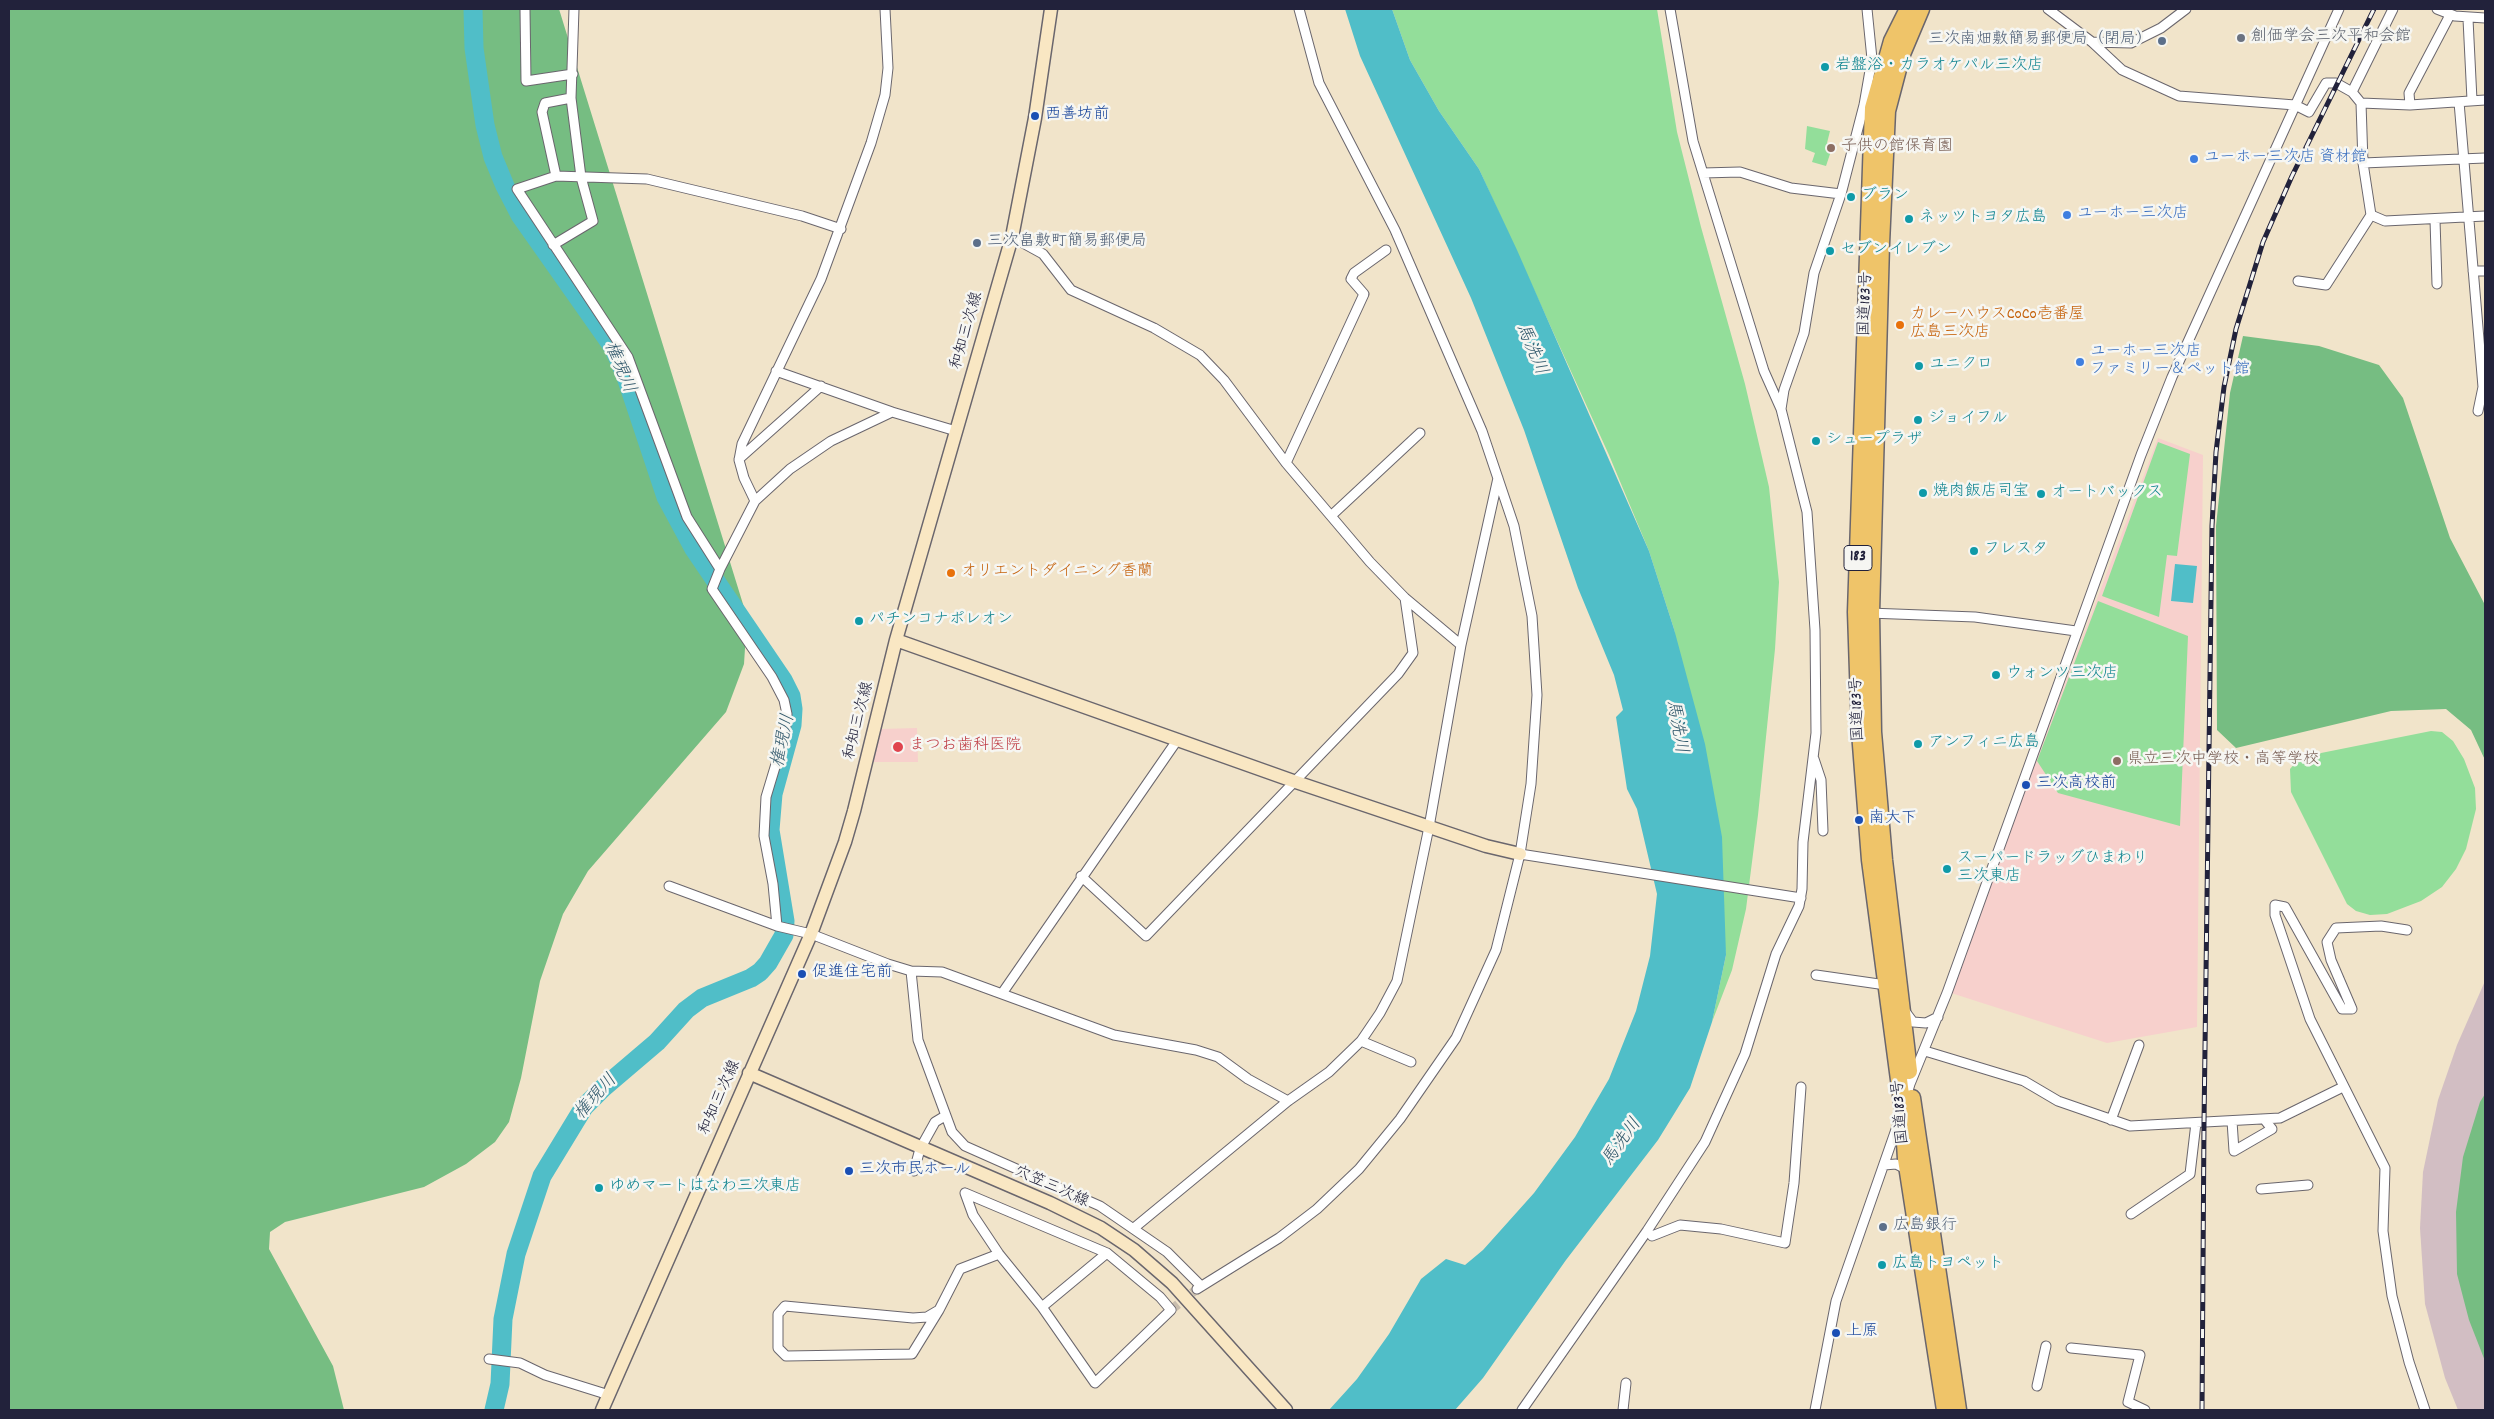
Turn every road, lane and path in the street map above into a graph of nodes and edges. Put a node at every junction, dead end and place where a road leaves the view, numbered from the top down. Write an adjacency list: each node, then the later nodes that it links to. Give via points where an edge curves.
1 (526, 9): 19 (street, via 526,81)
2 (574, 9): 19 (street)
3 (883, 9): 40 (street, via 888,68 885,95)
4 (1050, 9): 41 (main road, 和知三次線, via 1035,118)
5 (1299, 9): 59 (street, via 1319,83 1395,230 1482,431)
6 (1670, 9): 32 (street, via 1683,94)
7 (1867, 9): 28 (street)
8 (1908, 9): 28 (highway, 国道183号 / 183, via 1892,41)
9 (1921, 9): 28 (highway, 国道183号 / 183)
10 (2048, 9): 18 (street)
11 (2186, 9): 18 (street, via 2131,43)
12 (2339, 9): 26 (street)
13 (2393, 9): 20 (street)
14 (2437, 9): 15 (street)
15 (2450, 15): 17 (street); 27 (street, via 2409,93)
16 (2485, 18): 17 (street)
17 (2468, 19): 22 (street)
18 (2092, 42): 26 (street, via 2122,70 2179,96)
19 (574, 74): 21 (street)
20 (2352, 92): 25 (street); 26 (street, via 2326,83 2309,112)
21 (571, 98): 33 (street, via 545,103 542,112); 34 (street)
22 (2472, 100): 23 (street); 24 (street)
23 (2485, 100)
24 (2459, 102): 27 (street); 30 (street)
25 (2361, 103): 27 (street); 31 (street)
26 (2295, 105): 65 (street, via 2172,377)
27 (2410, 105)
28 (1874, 108): 35 (street); 64 (highway, 国道183号 / 183, via 1881,244)
29 (2485, 158): 30 (street)
30 (2463, 159): 31 (street); 38 (street)
31 (2363, 163): 36 (street)
32 (1703, 173): 35 (street, via 1740,172 1791,188); 52 (street, via 1764,371)
33 (556, 176): 34 (street); 42 (street, via 517,189)
34 (581, 177): 40 (street, via 647,179 802,216); 42 (street, via 593,221)
35 (1841, 194): 52 (street, via 1814,273 1804,333 1784,390)
36 (2371, 215): 39 (street, via 2385,221); 46 (street, via 2326,285)
37 (2485, 216): 38 (street)
38 (2470, 217): 39 (street); 45 (street)
39 (2435, 220): 47 (street)
40 (841, 229): 49 (street, via 822,278)
41 (1012, 237): 55 (main road, 和知三次線); 58 (street, via 1043,254 1071,290 1154,328 1200,355 1224,380)
42 (552, 245): 62 (street, via 628,357 687,517)
43 (1386, 250): 58 (street, via 1354,273 1351,279 1364,294)
44 (2485, 270): 45 (street)
45 (2473, 271): 48 (street)
46 (2298, 281)
47 (2437, 284)
48 (2482, 331): 51 (street)
49 (776, 371): 50 (street); 57 (street, via 742,444)
50 (821, 386): 54 (street); 57 (street)
51 (2484, 387): 53 (street)
52 (1781, 409): 69 (street, via 1807,512 1815,630 1816,733)
53 (2478, 411)
54 (892, 412): 55 (street); 60 (street, via 831,441 790,469)
55 (956, 431): 66 (main road, 和知三次線)
56 (1420, 433): 61 (street)
57 (739, 460): 60 (street)
58 (1286, 463): 61 (street)
59 (1498, 476): 67 (street); 73 (street, via 1514,526 1532,616 1537,695 1531,784)
60 (755, 501): 62 (street)
61 (1332, 515): 63 (street, via 1370,562)
62 (719, 571): 77 (street, via 712,589 772,677 788,714 766,797 764,836)
63 (1405, 598): 67 (street); 70 (street, via 1413,653 1398,674)
64 (1864, 613): 65 (street, via 1975,617); 82 (highway, 国道183号 / 183, via 1860,732 1870,860); 84 (highway, 国道183号 / 183, via 1884,860)
65 (2076, 631): 85 (street)
66 (896, 640): 68 (main road); 79 (main road, 和知三次線, via 854,811)
67 (1460, 645): 71 (street)
68 (1178, 739): 70 (main road); 74 (street)
69 (1813, 756): 72 (street, via 1821,780); 76 (street, via 1803,842)
70 (1296, 782): 71 (main road); 74 (street, via 1146,936)
71 (1429, 827): 73 (main road); 86 (street, via 1397,981)
72 (1824, 831)
73 (1520, 854): 76 (street); 108 (street, via 1496,950 1456,1038 1400,1119 1359,1168 1317,1209 1279,1238 1199,1288 1167,1252)
74 (1081, 876): 83 (street)
75 (669, 886): 77 (street)
76 (1801, 898): 122 (street, via 1776,954 1745,1054 1705,1142)
77 (779, 926): 79 (street)
78 (2407, 930): 93 (street, via 2381,926 2336,928 2327,942 2352,1010 2342,1009 2285,907 2275,905 2275,915 2307,1011)
79 (811, 934): 80 (street); 90 (main road, 和知三次線)
80 (912, 971): 83 (street, via 942,972); 96 (street, via 918,1040)
81 (1816, 975): 82 (street)
82 (1886, 985): 95 (highway, 国道183号 / 183)
83 (1003, 992): 94 (street, via 1114,1035 1196,1050 1218,1058)
84 (1901, 1006): 85 (street, via 1913,1022 1926,1023); 91 (highway, 国道183号 / 183)
85 (1938, 1017): 88 (street)
86 (1361, 1041): 89 (street); 94 (street, via 1329,1072)
87 (2139, 1045): 98 (street)
88 (1925, 1052): 91 (street); 98 (street, via 2024,1081 2058,1101)
89 (1411, 1062)
90 (749, 1073): 101 (main road, 穴笠三次線); 119 (main road, 和知三次線)
91 (1910, 1084): 95 (street); 126 (highway, 国道183号 / 183)
92 (1801, 1087): 109 (street, via 1794,1184 1785,1243 1721,1229 1680,1225)
93 (2344, 1087): 97 (street, via 2280,1118); 128 (street, via 2385,1168 2383,1231 2392,1296 2408,1362)
94 (1288, 1101): 108 (street)
95 (1903, 1110): 102 (street); 103 (highway, 国道183号 / 183)
96 (944, 1116): 101 (street, via 935,1122); 108 (street, via 952,1132 965,1146 1100,1206)
97 (2264, 1119): 99 (street); 99 (street, via 2272,1129 2234,1151)
98 (2110, 1120): 100 (street, via 2130,1126)
99 (2232, 1121): 100 (street)
100 (2196, 1123): 107 (street, via 2190,1174)
101 (920, 1149): 104 (street); 121 (main road, 穴笠三次線, via 1050,1203 1101,1228 1134,1250 1166,1277 1210,1323)
102 (1884, 1165): 103 (street, via 1896,1164); 124 (street, via 1836,1301)
103 (1908, 1170): 125 (highway, 国道183号 / 183)
104 (914, 1172)
105 (2308, 1185): 106 (street)
106 (2261, 1189)
107 (2131, 1214)
108 (1134, 1228)
109 (1652, 1236)
110 (1107, 1253): 111 (street, via 965,1193 973,1215); 112 (street); 112 (street, via 1160,1297 1170,1310 1095,1383)
111 (999, 1254): 112 (street); 113 (street, via 960,1269)
112 (1042, 1307)
113 (940, 1310): 113 (street, via 927,1317 913,1318 784,1306 778,1314 778,1348 786,1356 912,1354)
114 (2046, 1346): 118 (street)
115 (2071, 1348): 127 (street, via 2140,1355 2128,1402)
116 (492, 1359): 119 (street, via 520,1363 545,1375)
117 (1626, 1383): 123 (street)
118 (2037, 1386)
119 (609, 1395): 120 (main road, 和知三次線)
120 (602, 1410)
121 (1286, 1410)
122 (1522, 1410)
123 (1623, 1410)
124 (1815, 1410)
125 (1944, 1410)
126 (1958, 1410)
127 (2145, 1410)
128 (2425, 1410)

